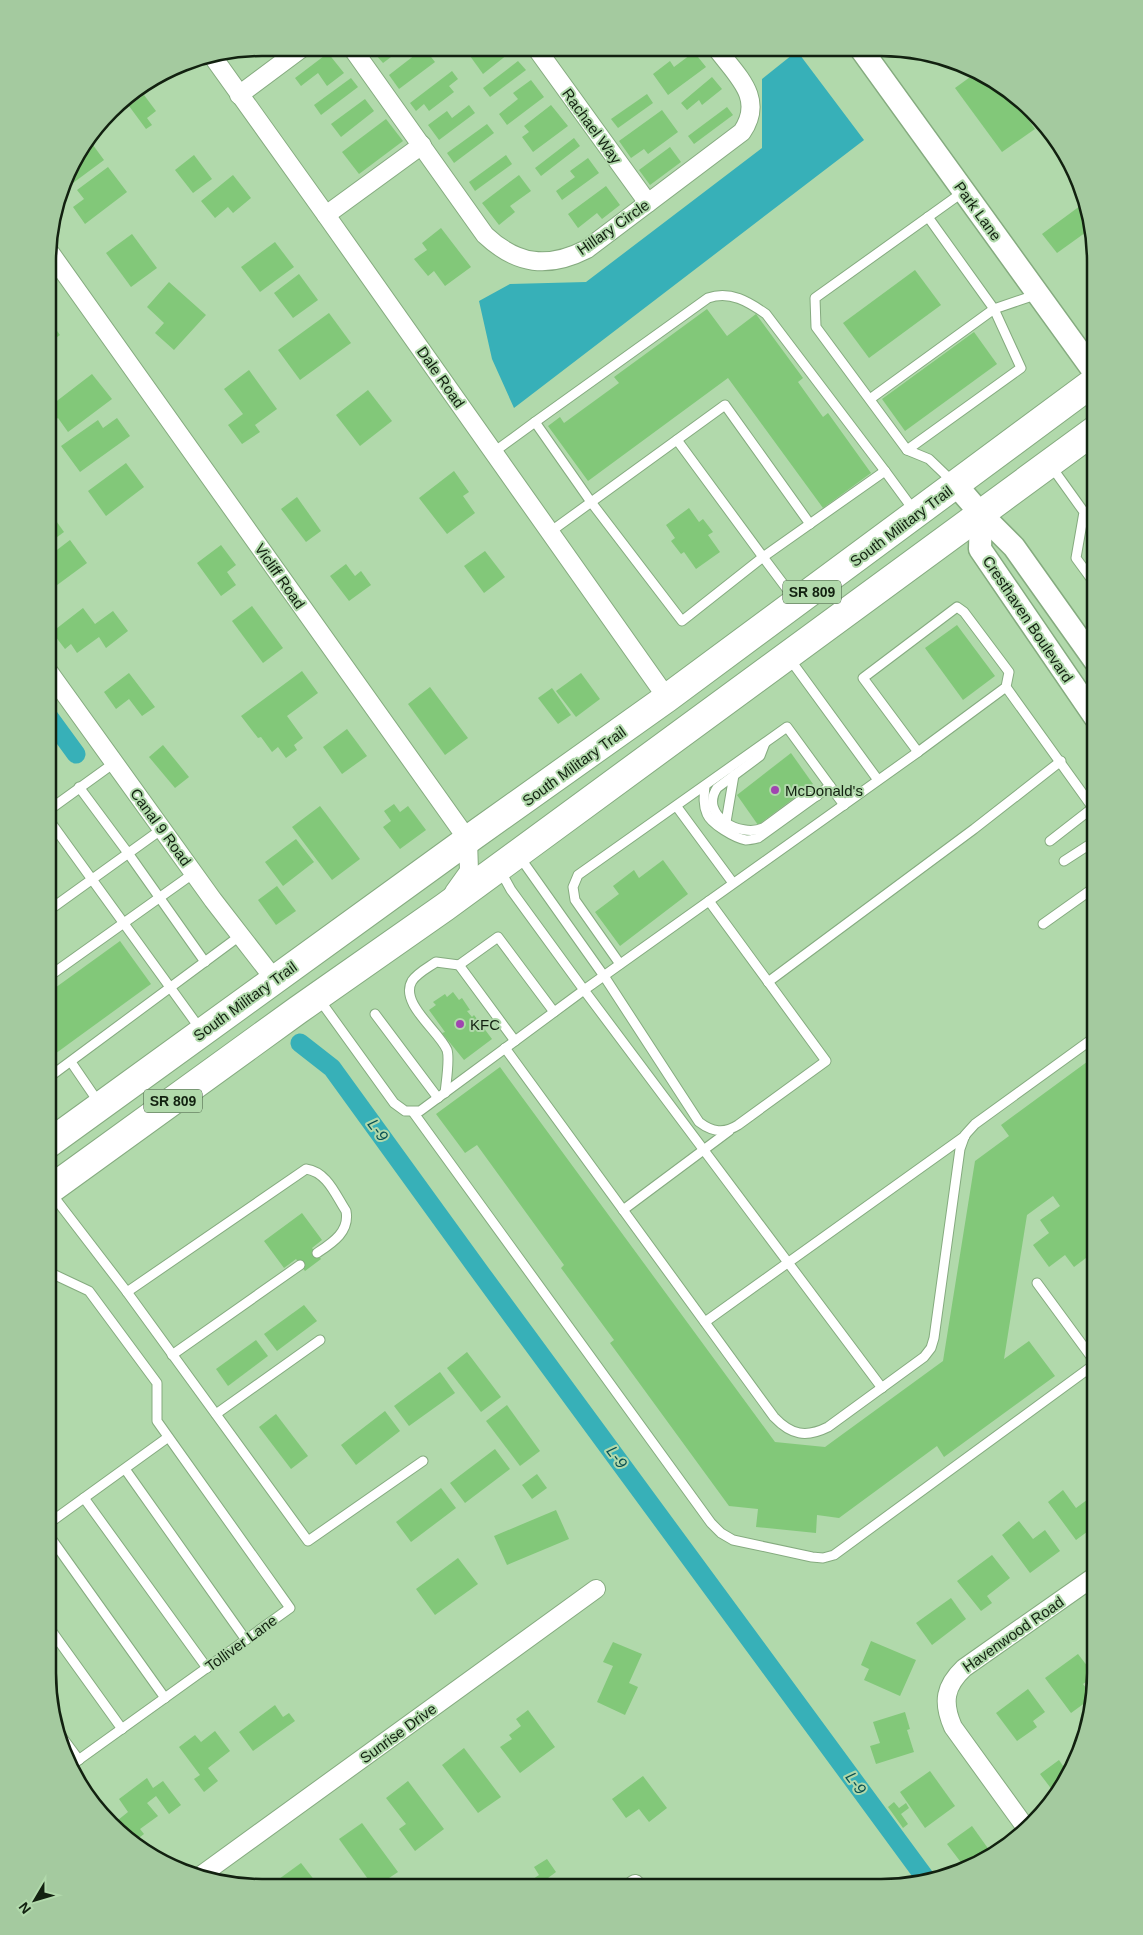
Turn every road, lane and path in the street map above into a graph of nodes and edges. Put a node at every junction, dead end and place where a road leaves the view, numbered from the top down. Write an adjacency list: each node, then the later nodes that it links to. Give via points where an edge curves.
1 (291, 56): 7 (street)
2 (358, 56): 8 (street, Hillary Circle)
3 (542, 56): 10 (street, Rachael Way)
4 (722, 56): 10 (street, Hillary Circle, via 750,99 752,111 748,122 742,132)
5 (866, 56): 9 (street, Park Lane)
6 (216, 61): 7 (street, Dale Road)
7 (239, 95): 11 (street, Dale Road)
8 (422, 145): 10 (street, Hillary Circle, via 485,234 504,250 528,261 552,261 587,249); 11 (street)
9 (963, 192): 12 (lane); 14 (street, Park Lane)
10 (648, 203)
11 (326, 215): 23 (street, Dale Road)
12 (928, 217): 15 (lane); 18 (lane, via 815,298 816,327)
13 (56, 261): 60 (street, Vicliff Road)
14 (1038, 294): 15 (lane); 16 (street, Park Lane)
15 (994, 309): 18 (lane); 22 (lane, via 1020,368)
16 (1087, 361)
17 (1087, 388): 26 (main road, South Military Trail / SR 809)
18 (870, 399): 22 (lane)
19 (535, 422): 23 (lane); 25 (lane, via 718,294 750,303 766,314); 27 (lane)
20 (1087, 437): 24 (main road, SR 809)
21 (677, 440): 27 (lane); 30 (lane, via 725,405); 32 (lane)
22 (907, 450): 26 (lane, via 929,459)
23 (494, 452): 31 (street, Dale Road)
24 (1050, 464): 29 (main road, SR 809); 33 (lane, via 1084,512 1076,558)
25 (885, 471): 28 (lane); 30 (lane)
26 (956, 485): 28 (main road, South Military Trail / SR 809); 29 (street, Cresthaven Boulevard)
27 (591, 502): 31 (lane); 32 (lane, via 682,621)
28 (917, 514): 34 (main road, South Military Trail / SR 809)
29 (981, 514): 35 (street, Cresthaven Boulevard, via 1014,547); 36 (main road, SR 809); 40 (street, Cresthaven Boulevard, via 980,549)
30 (810, 524): 32 (lane)
31 (550, 532): 39 (street, Dale Road)
32 (763, 557): 34 (lane)
33 (1087, 573)
34 (798, 603): 39 (main road, South Military Trail / SR 809)
35 (1087, 649)
36 (788, 656): 46 (lane); 64 (main road, SR 809)
37 (56, 682): 44 (street, Canal 9 Road)
38 (1006, 687): 42 (lane); 42 (lane, via 1009,672 957,607 863,678); 43 (lane)
39 (668, 698): 55 (main road, South Military Trail / SR 809)
40 (1087, 705)
41 (765, 743): 45 (lane, via 760,756); 47 (lane); 48 (lane, via 787,727)
42 (918, 752): 46 (lane)
43 (1061, 761): 51 (lane); 83 (lane)
44 (114, 763): 49 (lane); 58 (street, Canal 9 Road)
45 (734, 775): 57 (lane); 57 (lane, via 717,788 711,802 717,816)
46 (878, 780): 53 (lane)
47 (705, 786): 50 (lane, via 704,802 712,822 746,840 758,838); 54 (lane)
48 (830, 786): 50 (lane); 53 (lane)
49 (79, 788): 52 (lane); 63 (lane)
50 (817, 796): 57 (lane, via 805,797 755,831 746,832)
51 (1087, 797)
52 (56, 805)
53 (844, 805): 68 (lane)
54 (677, 807): 68 (lane); 78 (lane, via 578,875 575,881 575,900)
55 (511, 811): 60 (main road, South Military Trail / SR 809); 64 (main road)
56 (1087, 812): 61 (lane)
57 (726, 822)
58 (162, 829): 63 (lane); 66 (street, Canal 9 Road)
59 (56, 830): 67 (lane)
60 (468, 840): 73 (street, via 469,871); 82 (main road, South Military Trail / SR 809)
61 (1050, 841)
62 (1087, 846): 65 (lane)
63 (128, 853): 67 (lane); 70 (lane)
64 (508, 861): 73 (main road, SR 809); 81 (lane); 85 (lane, via 511,890)
65 (1064, 861)
66 (194, 873): 70 (lane); 76 (street, Canal 9 Road)
67 (92, 880): 72 (lane); 74 (lane)
68 (734, 883): 71 (lane)
69 (1087, 893): 75 (lane)
70 (160, 897): 74 (lane); 77 (lane)
71 (709, 901): 78 (lane); 83 (lane)
72 (56, 905)
73 (445, 906): 86 (main road, SR 809)
74 (123, 923): 80 (lane); 84 (lane)
75 (1043, 924)
76 (241, 935): 77 (lane); 82 (street, Canal 9 Road)
77 (205, 962): 84 (lane)
78 (620, 964): 81 (lane)
79 (459, 965): 87 (lane, via 498,936); 90 (lane); 95 (lane, via 436,962 416,978 410,988 410,999 447,1050)
80 (56, 970)
81 (604, 976): 85 (lane); 99 (lane, via 699,1122 714,1131)
82 (275, 980): 89 (main road, South Military Trail / SR 809)
83 (768, 982): 99 (lane, via 826,1061)
84 (171, 988): 89 (lane); 93 (lane)
85 (584, 990): 87 (lane); 102 (lane)
86 (317, 996): 97 (main road, SR 809); 98 (lane, via 394,1103 405,1111)
87 (554, 1012): 90 (lane)
88 (375, 1014): 95 (lane)
89 (193, 1039): 96 (main road, South Military Trail / SR 809); 97 (main road, via 160,1076 155,1091)
90 (515, 1041): 92 (lane)
91 (1087, 1043): 100 (lane, via 974,1124)
92 (505, 1048): 95 (lane); 106 (lane)
93 (72, 1062): 94 (lane); 96 (lane)
94 (56, 1073)
95 (441, 1095): 98 (lane, via 420,1111)
96 (101, 1106): 101 (main road, South Military Trail / SR 809); 103 (main road, via 96,1142)
97 (157, 1112): 103 (main road, SR 809)
98 (413, 1112): 117 (lane, via 711,1523 734,1540 812,1558 834,1554)
99 (730, 1130): 102 (lane)
100 (965, 1136): 108 (lane); 118 (lane, via 960,1149 934,1338 924,1358)
101 (56, 1138)
102 (703, 1150): 106 (lane); 108 (lane)
103 (80, 1168): 104 (main road, SR 809)
104 (56, 1186)
105 (56, 1200): 112 (lane)
106 (623, 1210): 113 (lane)
107 (317, 1254): 112 (lane, via 337,1239 347,1217 325,1179 306,1168)
108 (788, 1262): 113 (lane); 118 (lane)
109 (300, 1265): 116 (lane)
110 (56, 1274): 120 (lane, via 89,1291 157,1384 157,1421)
111 (1037, 1283): 115 (lane)
112 (127, 1292): 116 (lane)
113 (705, 1322): 118 (lane, via 774,1417 793,1432 805,1434 828,1427)
114 (320, 1340): 119 (lane)
115 (1087, 1352)
116 (172, 1354): 119 (lane)
117 (1087, 1369)
118 (882, 1388)
119 (216, 1414): 121 (lane, via 308,1541)
120 (168, 1438): 122 (lane); 129 (lane, Tolliver Lane, via 290,1608)
121 (423, 1461)
122 (124, 1469): 123 (lane); 129 (lane)
123 (84, 1498): 124 (lane); 130 (lane)
124 (56, 1518)
125 (56, 1545): 131 (lane)
126 (1087, 1582): 135 (street, Havenwood Road, via 964,1668 948,1688 946,1702 953,1727)
127 (596, 1589): 136 (street, Sunrise Drive)
128 (56, 1637): 132 (lane)
129 (246, 1640): 130 (lane, Tolliver Lane)
130 (207, 1668): 131 (lane, Tolliver Lane)
131 (165, 1698): 132 (lane, Tolliver Lane)
132 (122, 1729): 134 (lane, Tolliver Lane)
133 (70, 1748): 134 (lane)
134 (79, 1760)
135 (1022, 1822)
136 (207, 1871)

